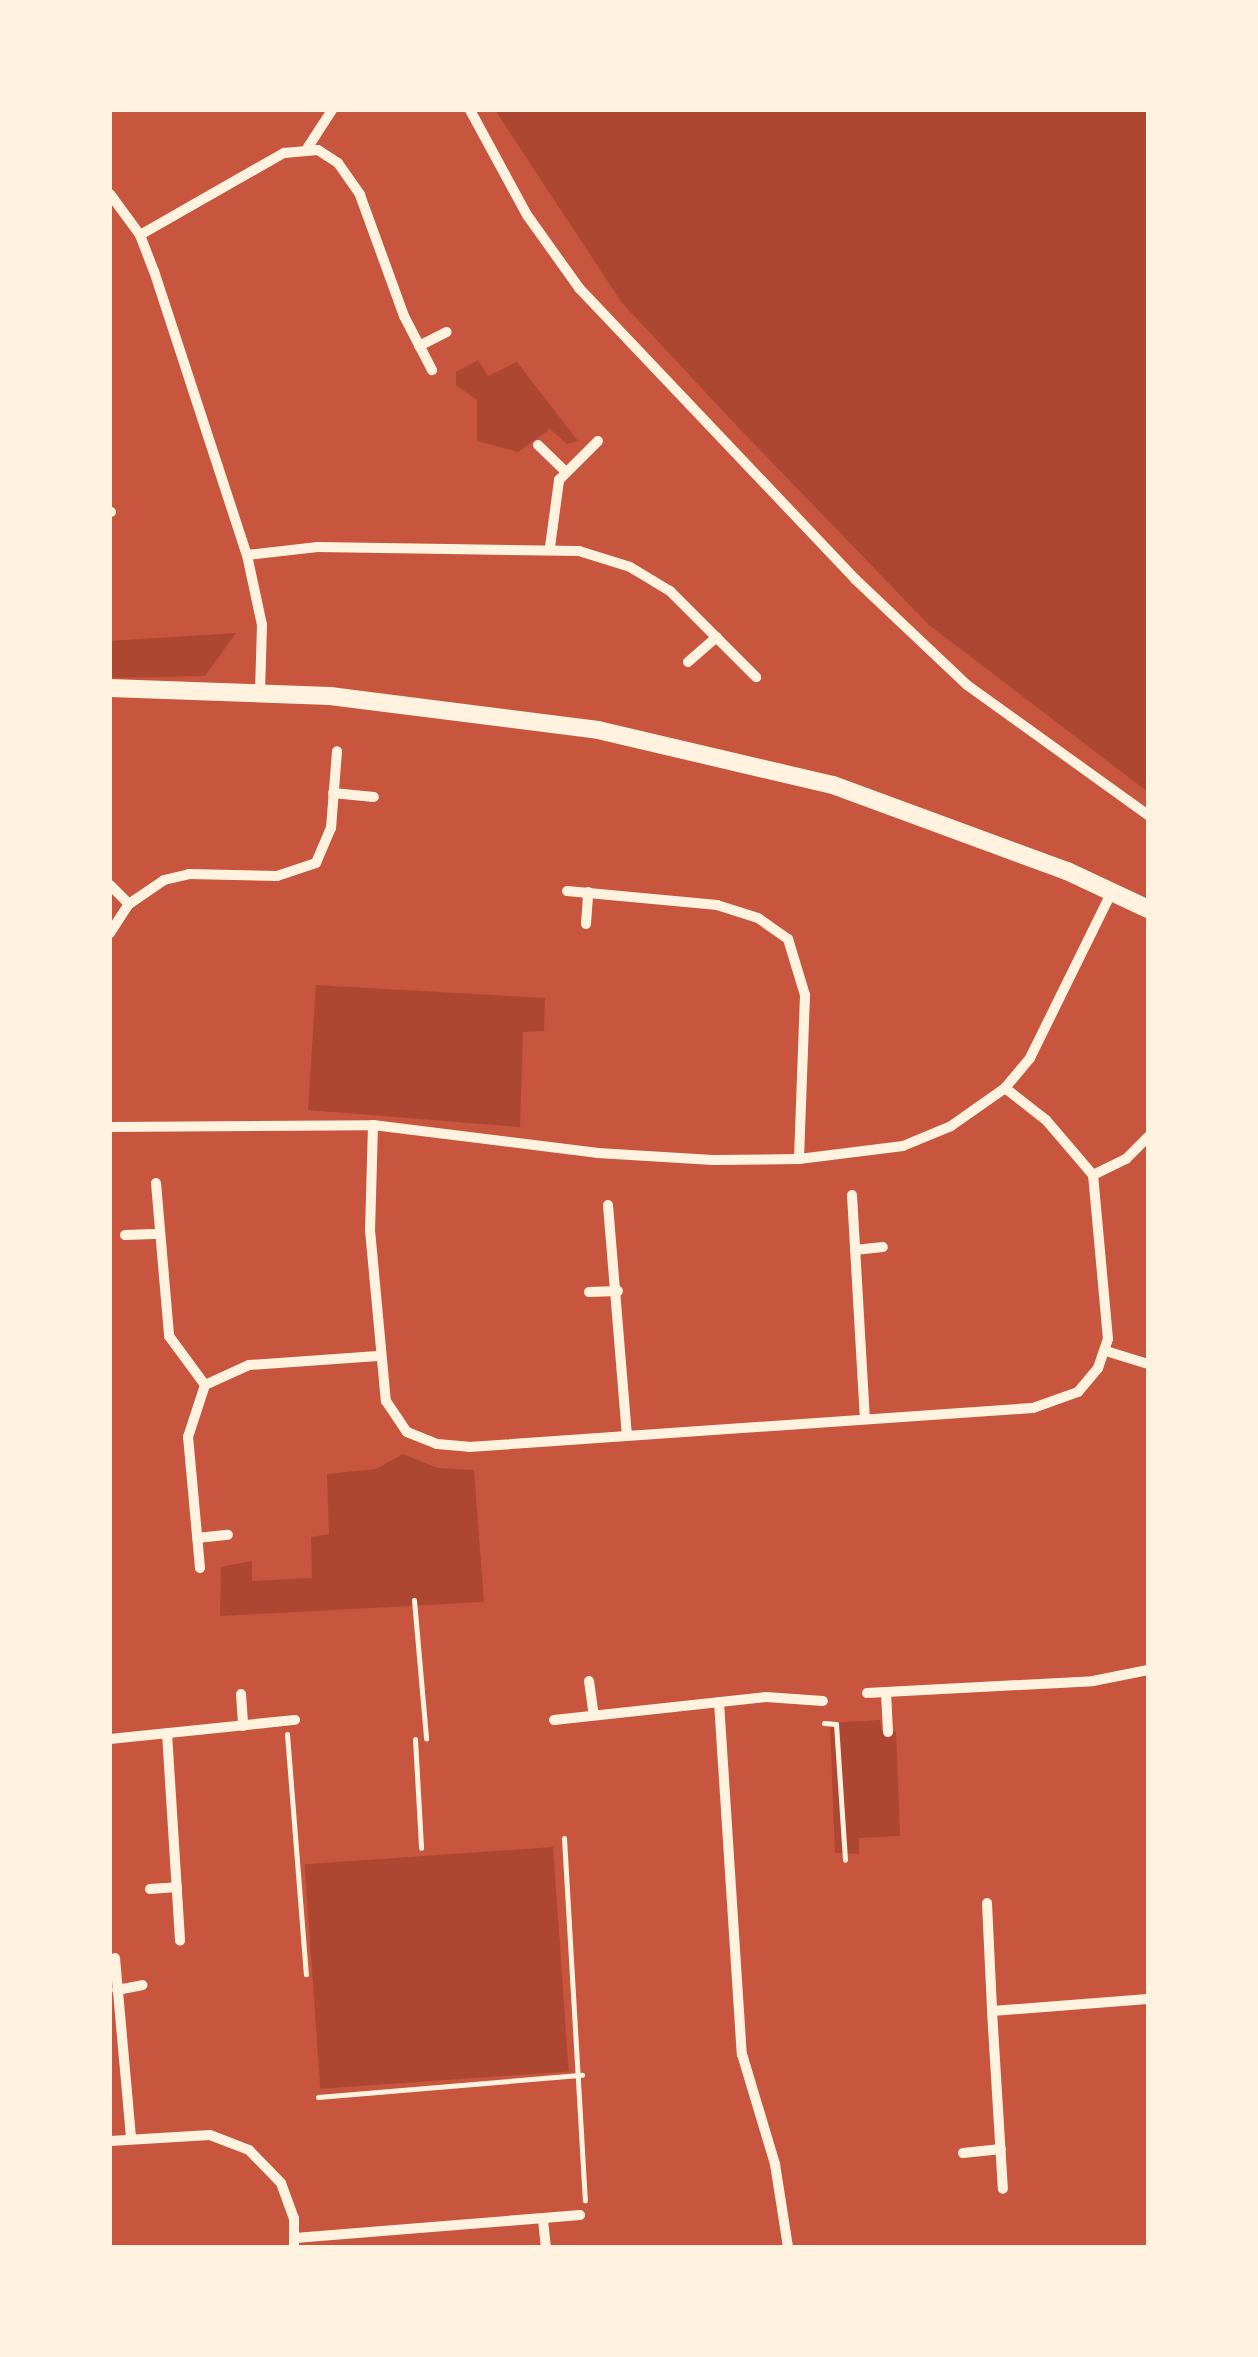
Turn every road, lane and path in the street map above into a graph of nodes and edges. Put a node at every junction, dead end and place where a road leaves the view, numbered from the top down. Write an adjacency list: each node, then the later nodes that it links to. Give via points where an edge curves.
1 (332, 110): 3 (street)
2 (470, 110): 22 (street, via 528,215 579,288 830,552 966,684)
3 (308, 147): 5 (street, via 284,153); 7 (street, via 338,163 360,195)
4 (110, 194): 5 (street)
5 (140, 235): 13 (street)
6 (448, 332): 7 (street)
7 (419, 346): 8 (street)
8 (432, 370)
9 (598, 442): 11 (street)
10 (538, 445): 11 (street)
11 (564, 470): 12 (street)
12 (550, 547): 13 (street, via 318,548); 14 (street, via 609,559 648,576)
13 (247, 556): 18 (street, via 261,611)
14 (718, 638): 15 (street); 16 (street)
15 (688, 662)
16 (756, 677)
17 (110, 688): 18 (street)
18 (260, 692): 25 (street, via 450,707 728,758 833,785)
19 (337, 751): 20 (street)
20 (334, 793): 21 (street); 27 (street, via 326,848 298,873 189,874 164,880)
21 (374, 797)
22 (1148, 815)
23 (110, 885): 27 (street)
24 (567, 891): 26 (street)
25 (1112, 891): 28 (street); 31 (street, via 1044,1035)
26 (588, 892): 29 (street); 35 (street, via 728,908 788,939 806,995)
27 (129, 904): 30 (street)
28 (1148, 909)
29 (586, 924)
30 (110, 933)
31 (1006, 1088): 35 (street, via 951,1126 903,1146); 36 (street, via 1046,1120)
32 (373, 1126): 33 (street); 35 (street, via 598,1154); 47 (street)
33 (110, 1128)
34 (1148, 1137): 36 (street, via 1126,1159)
35 (799, 1159)
36 (1093, 1175): 46 (street)
37 (156, 1183): 40 (street)
38 (852, 1195): 43 (street)
39 (608, 1205): 44 (street)
40 (160, 1234): 41 (street); 49 (street, via 169,1336)
41 (125, 1236)
42 (884, 1247): 43 (street)
43 (856, 1250): 50 (street)
44 (618, 1291): 45 (street); 51 (street)
45 (589, 1292)
46 (1106, 1351): 48 (street); 50 (street, via 1086,1386 1046,1406)
47 (378, 1356): 49 (street, via 248,1366); 51 (street, via 394,1416 408,1432 437,1444)
48 (1148, 1364)
49 (205, 1385): 53 (street, via 188,1436)
50 (865, 1418): 51 (street)
51 (628, 1435)
52 (228, 1535): 53 (street)
53 (197, 1538): 54 (street)
54 (200, 1568)
55 (414, 1600): 71 (path)
56 (1148, 1670): 58 (street, via 1092,1681)
57 (589, 1681): 63 (street)
58 (886, 1692): 59 (street); 68 (street)
59 (866, 1693)
60 (241, 1694): 67 (street)
61 (823, 1701): 62 (street)
62 (719, 1702): 63 (street); 98 (street, via 742,2054 779,2180)
63 (594, 1714): 65 (street)
64 (290, 1720): 67 (street); 81 (path)
65 (554, 1720)
66 (824, 1723): 75 (path, via 836,1724)
67 (243, 1726): 69 (street)
68 (888, 1732)
69 (167, 1733): 72 (street); 76 (street)
70 (415, 1738): 74 (path)
71 (426, 1738)
72 (110, 1739)
73 (564, 1838): 86 (path)
74 (420, 1848)
75 (845, 1860)
76 (177, 1886): 77 (street); 79 (street)
77 (150, 1889)
78 (987, 1903): 85 (street)
79 (180, 1941)
80 (115, 1958): 83 (street)
81 (306, 1974)
82 (143, 1985): 83 (street)
83 (116, 1990): 88 (street)
84 (1148, 1999): 85 (street)
85 (992, 2011): 90 (street)
86 (582, 2075): 87 (path); 93 (path)
87 (318, 2097)
88 (131, 2139): 89 (street); 96 (street, via 210,2135 249,2150 282,2183)
89 (110, 2141)
90 (1000, 2149): 91 (street); 92 (street)
91 (962, 2153)
92 (1003, 2188)
93 (585, 2201)
94 (580, 2215): 95 (street)
95 (543, 2220): 96 (street); 97 (street)
96 (295, 2242)
97 (546, 2247)
98 (788, 2247)

